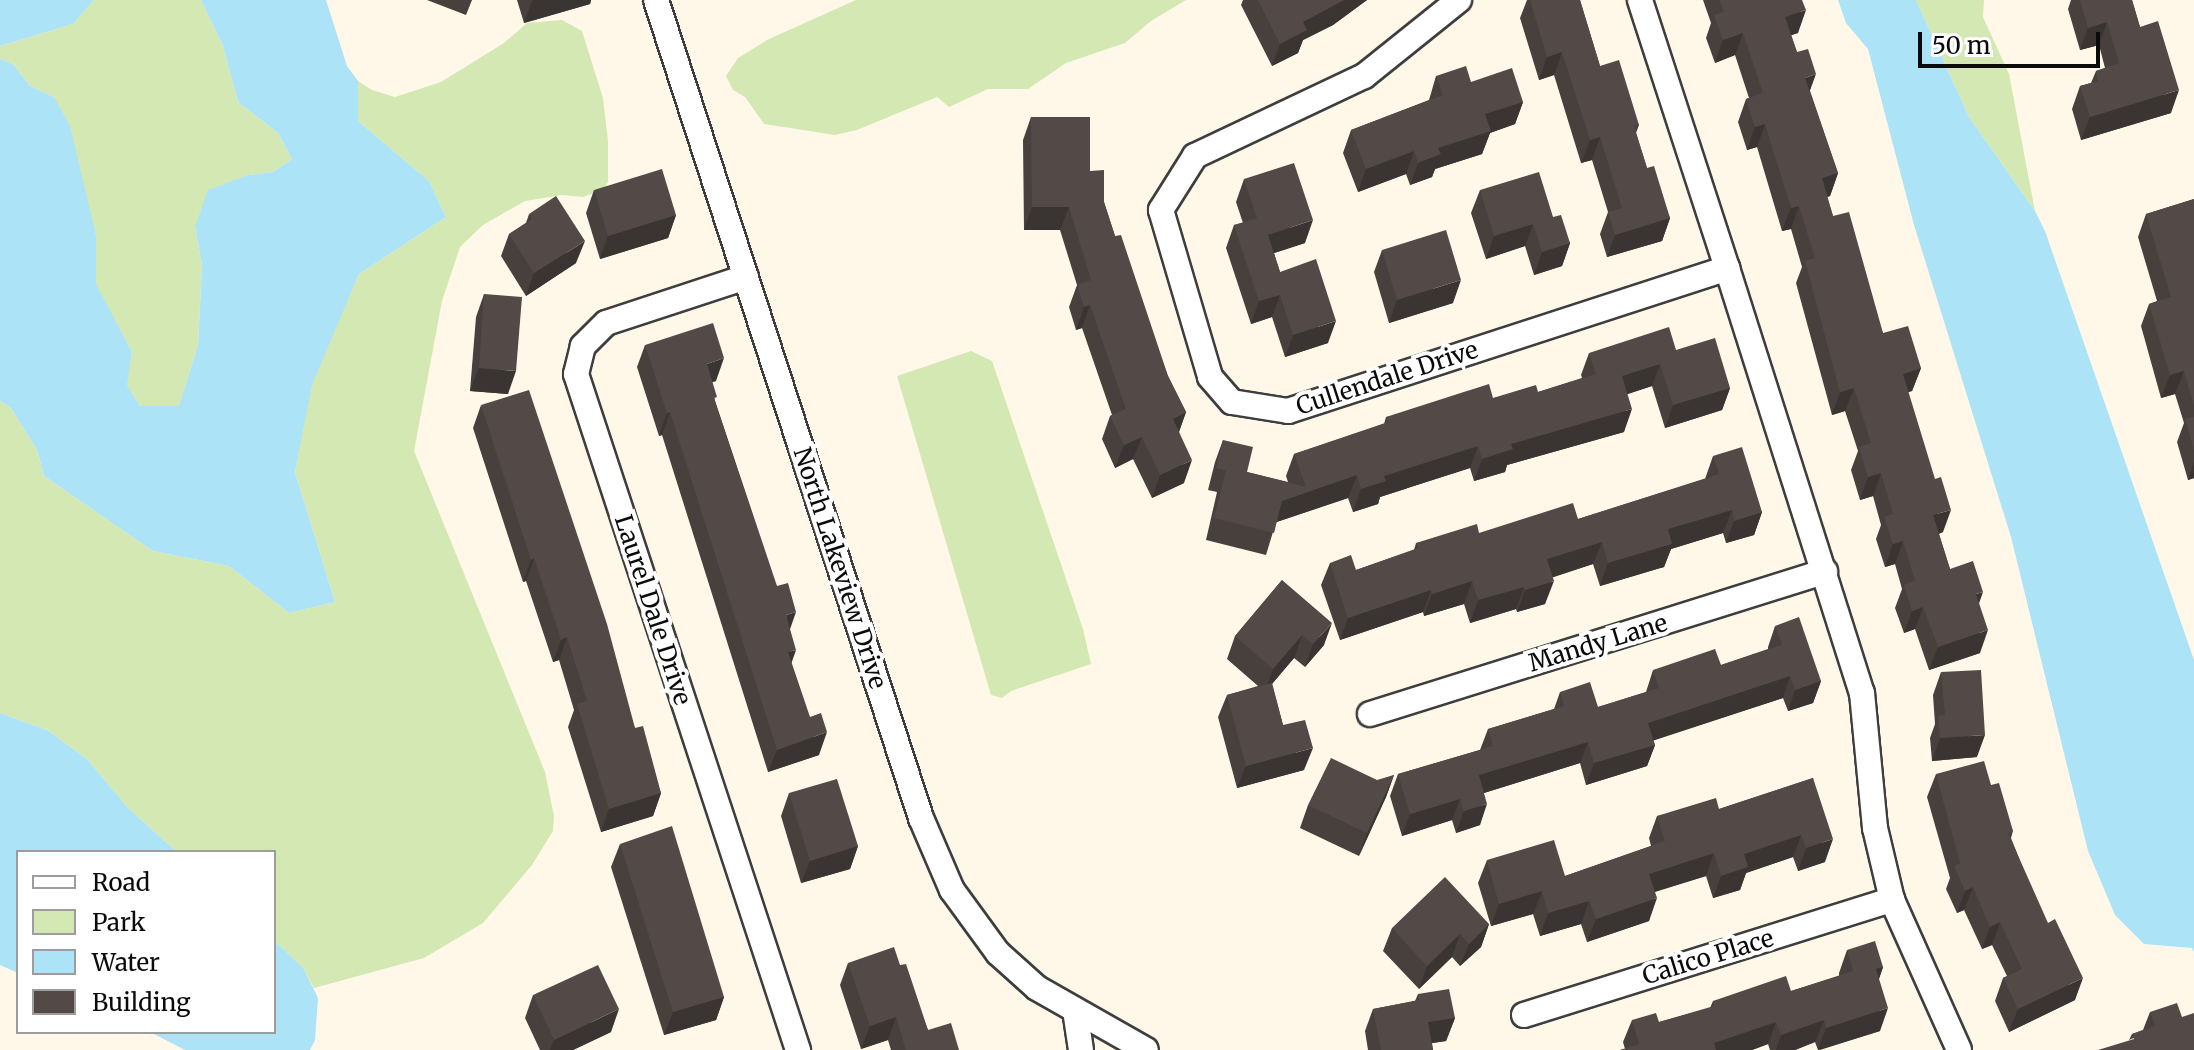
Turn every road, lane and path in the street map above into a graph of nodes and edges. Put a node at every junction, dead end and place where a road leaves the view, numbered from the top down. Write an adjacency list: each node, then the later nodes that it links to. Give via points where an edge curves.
1 (656, 0): 5 (street, North Lakeview Drive)
2 (1459, 0): 4 (street, Cullendale Drive, via 1364,76 1195,156 1161,210 1210,377 1232,402 1288,411)
3 (1640, 0): 4 (street)
4 (1727, 268): 6 (street)
5 (746, 277): 9 (street, North Lakeview Drive, via 921,818 952,890 998,953 1037,988); 11 (street, Laurel Dale Drive, via 606,323 583,346 576,374)
6 (1825, 571): 7 (street, Mandy Lane); 8 (street, via 1862,693 1875,828)
7 (1370, 714)
8 (1892, 900): 10 (street, Calico Place); 14 (street)
9 (1075, 1010): 12 (street); 13 (street, North Lakeview Drive)
10 (1524, 1015)
11 (790, 1048)
12 (1081, 1050)
13 (1146, 1050)
14 (1959, 1050)

